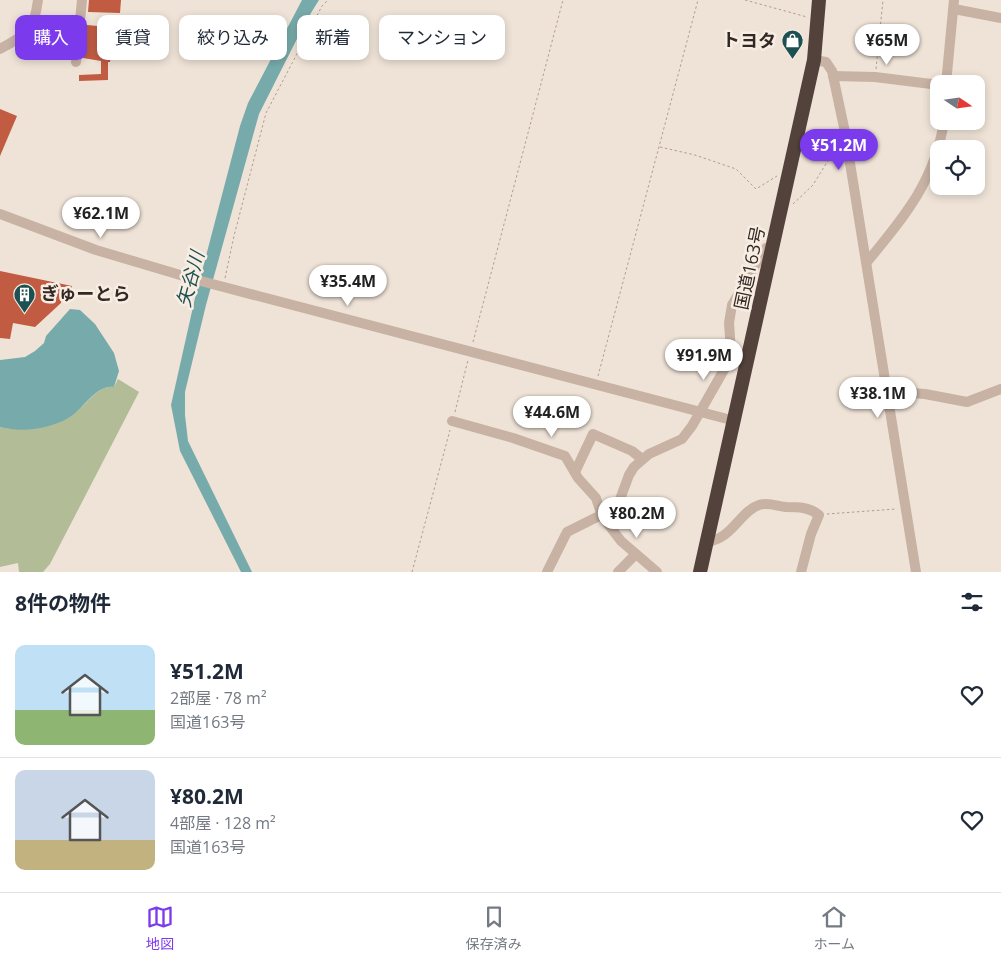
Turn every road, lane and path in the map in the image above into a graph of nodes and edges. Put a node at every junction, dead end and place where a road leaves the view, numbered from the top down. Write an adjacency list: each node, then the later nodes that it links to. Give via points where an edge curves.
1 (38, 0): 12 (street, via 30,30)
2 (82, 0): 14 (street)
3 (328, 0): 27 (path, via 266,113)
4 (563, 0): 28 (path)
5 (698, 0): 21 (path)
6 (745, 0): 11 (path)
7 (819, 0): 11 (highway, 国道163号)
8 (883, 0): 17 (path)
9 (954, 5): 10 (street); 15 (street)
10 (1001, 18)
11 (817, 20): 13 (highway, 国道163号)
12 (0, 49)
13 (814, 60): 16 (street, via 826,62); 22 (highway, 国道163号)
14 (76, 62)
15 (947, 75)
16 (833, 76): 17 (street); 20 (street)
17 (875, 77): 18 (street)
18 (930, 83)
19 (942, 130): 26 (street, via 935,162 912,207)
20 (845, 132): 23 (path, via 813,186 799,200); 26 (street)
21 (659, 146): 22 (path, via 736,169 756,189 780,174); 29 (path)
22 (790, 174): 23 (highway, 国道163号)
23 (783, 204): 25 (highway, 国道163号)
24 (0, 214): 27 (street, via 96,250)
25 (774, 247): 32 (street, via 762,252 732,305 729,323 731,352); 33 (highway, 国道163号)
26 (867, 262): 31 (street)
27 (222, 287): 28 (street)
28 (470, 351): 29 (street); 34 (path)
29 (596, 385): 32 (street)
30 (1001, 389): 31 (street, via 967,402)
31 (885, 391): 37 (street)
32 (700, 412): 33 (street); 35 (street, via 682,440)
33 (735, 420): 40 (highway, 国道163号)
34 (452, 421): 36 (street, via 566,456); 42 (path)
35 (642, 459): 36 (street, via 632,451 593,434); 39 (street, via 629,475 619,502)
36 (574, 472): 39 (street, via 596,498)
37 (906, 508): 38 (path); 48 (street)
38 (819, 515): 40 (street, via 801,507 760,504 736,527 712,542); 47 (street)
39 (602, 516): 41 (street); 43 (street, via 567,532)
40 (706, 542): 46 (highway, 国道163号)
41 (635, 555): 44 (street); 45 (street)
42 (412, 572)
43 (547, 572)
44 (618, 572)
45 (657, 572)
46 (700, 572)
47 (801, 572)
48 (916, 572)

